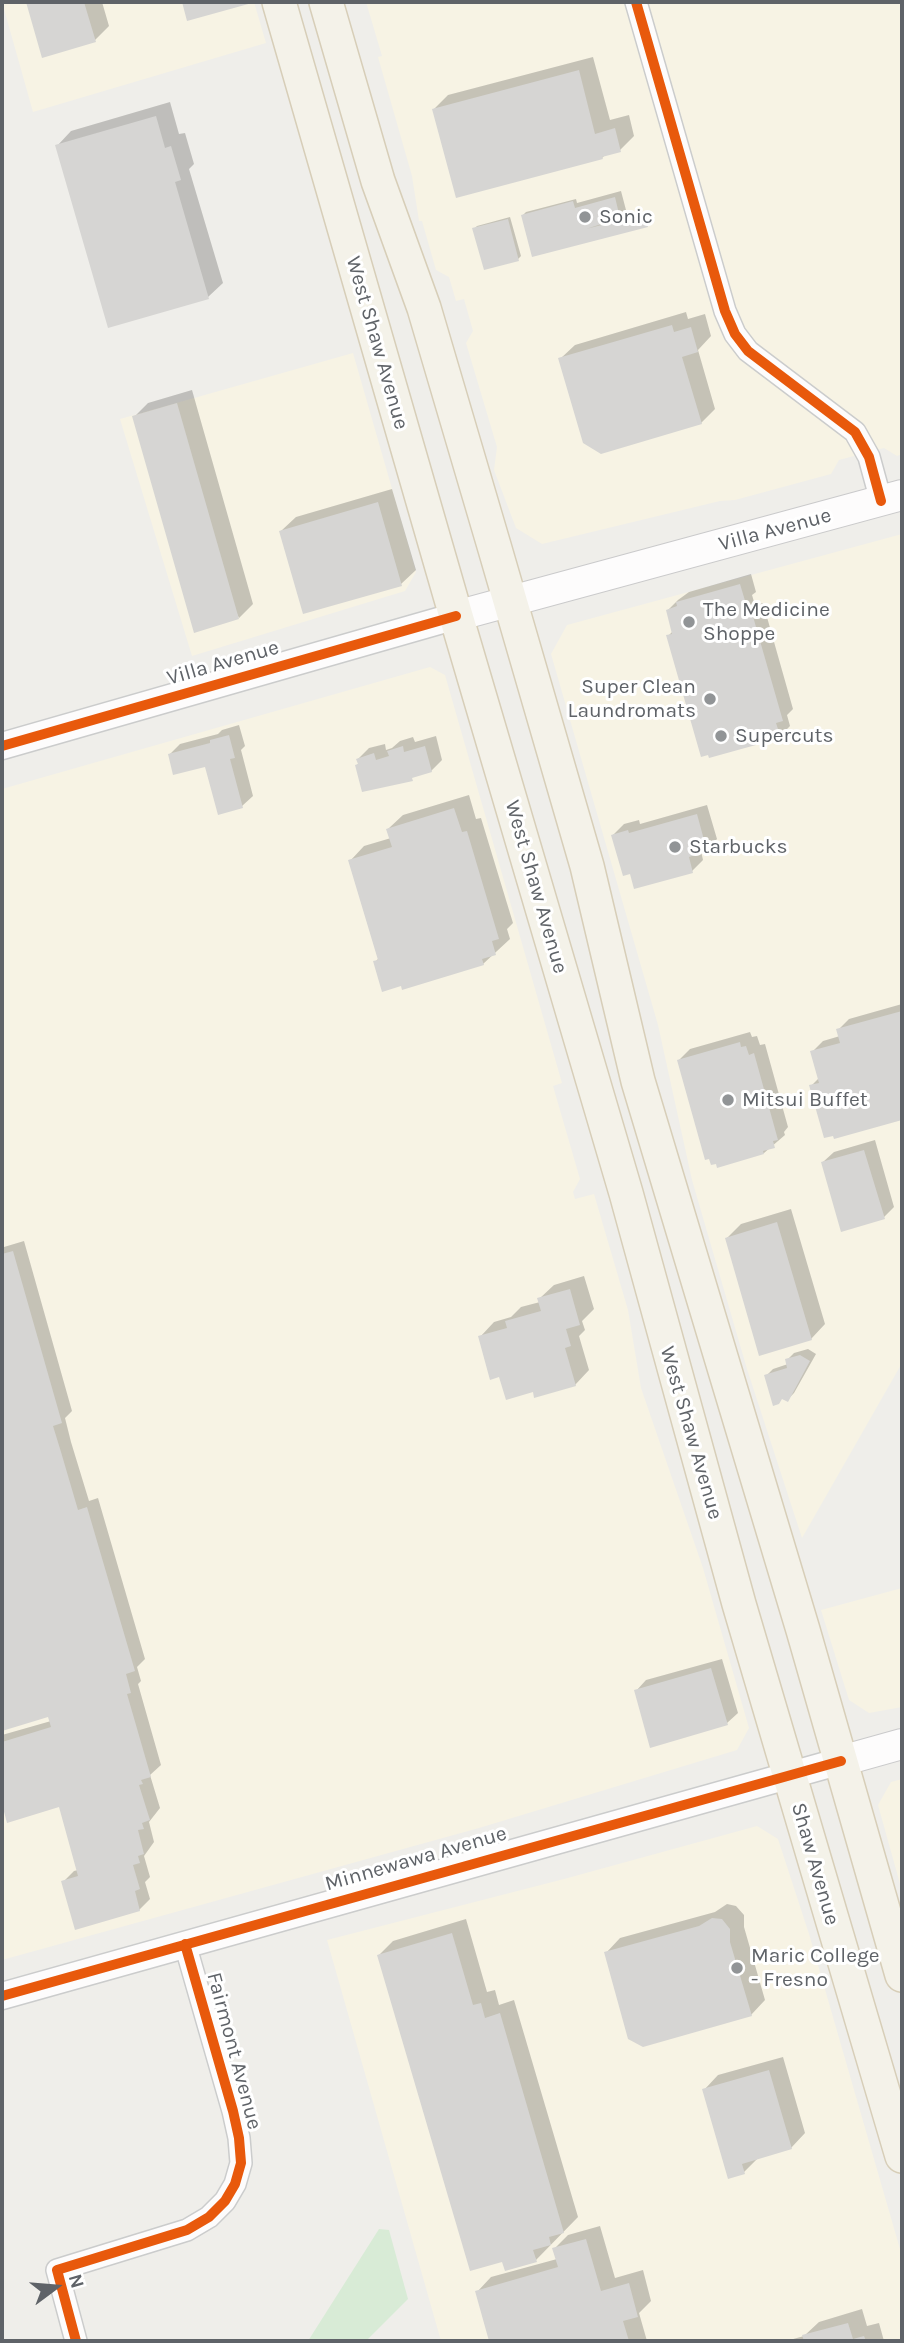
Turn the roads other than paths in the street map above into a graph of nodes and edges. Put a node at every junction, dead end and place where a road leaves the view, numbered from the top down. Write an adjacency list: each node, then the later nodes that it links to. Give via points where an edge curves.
1 (279, 2): 7 (main road, West Shaw Avenue)
2 (302, 2): 4 (main road, via 319,25)
3 (636, 2): 5 (street, via 734,334 748,351 855,432)
4 (329, 15): 6 (main road, via 378,181 424,308)
5 (891, 498): 6 (main road, Villa Avenue)
6 (510, 603): 7 (main road, Villa Avenue); 10 (main road, via 587,866 626,1037)
7 (456, 616): 8 (street, Villa Avenue); 9 (main road, West Shaw Avenue)
8 (2, 746)
9 (562, 975): 10 (main road, via 590,995 641,1167); 11 (main road, West Shaw Avenue)
10 (665, 1168): 12 (main road)
11 (626, 1194): 12 (main road, via 648,1201 654,1212 713,1404); 15 (main road, West Shaw Avenue)
12 (743, 1429): 14 (main road)
13 (902, 1744): 14 (main road, Minnewawa Avenue)
14 (841, 1761): 15 (street, Minnewawa Avenue); 17 (main road)
15 (789, 1774): 16 (street, Minnewawa Avenue); 19 (main road, Shaw Avenue)
16 (185, 1944): 18 (street, Minnewawa Avenue); 20 (street, Fairmont Avenue, via 233,2111 241,2163 225,2202 187,2231 57,2270)
17 (902, 1975)
18 (2, 1996)
19 (902, 2156)
20 (76, 2341)

